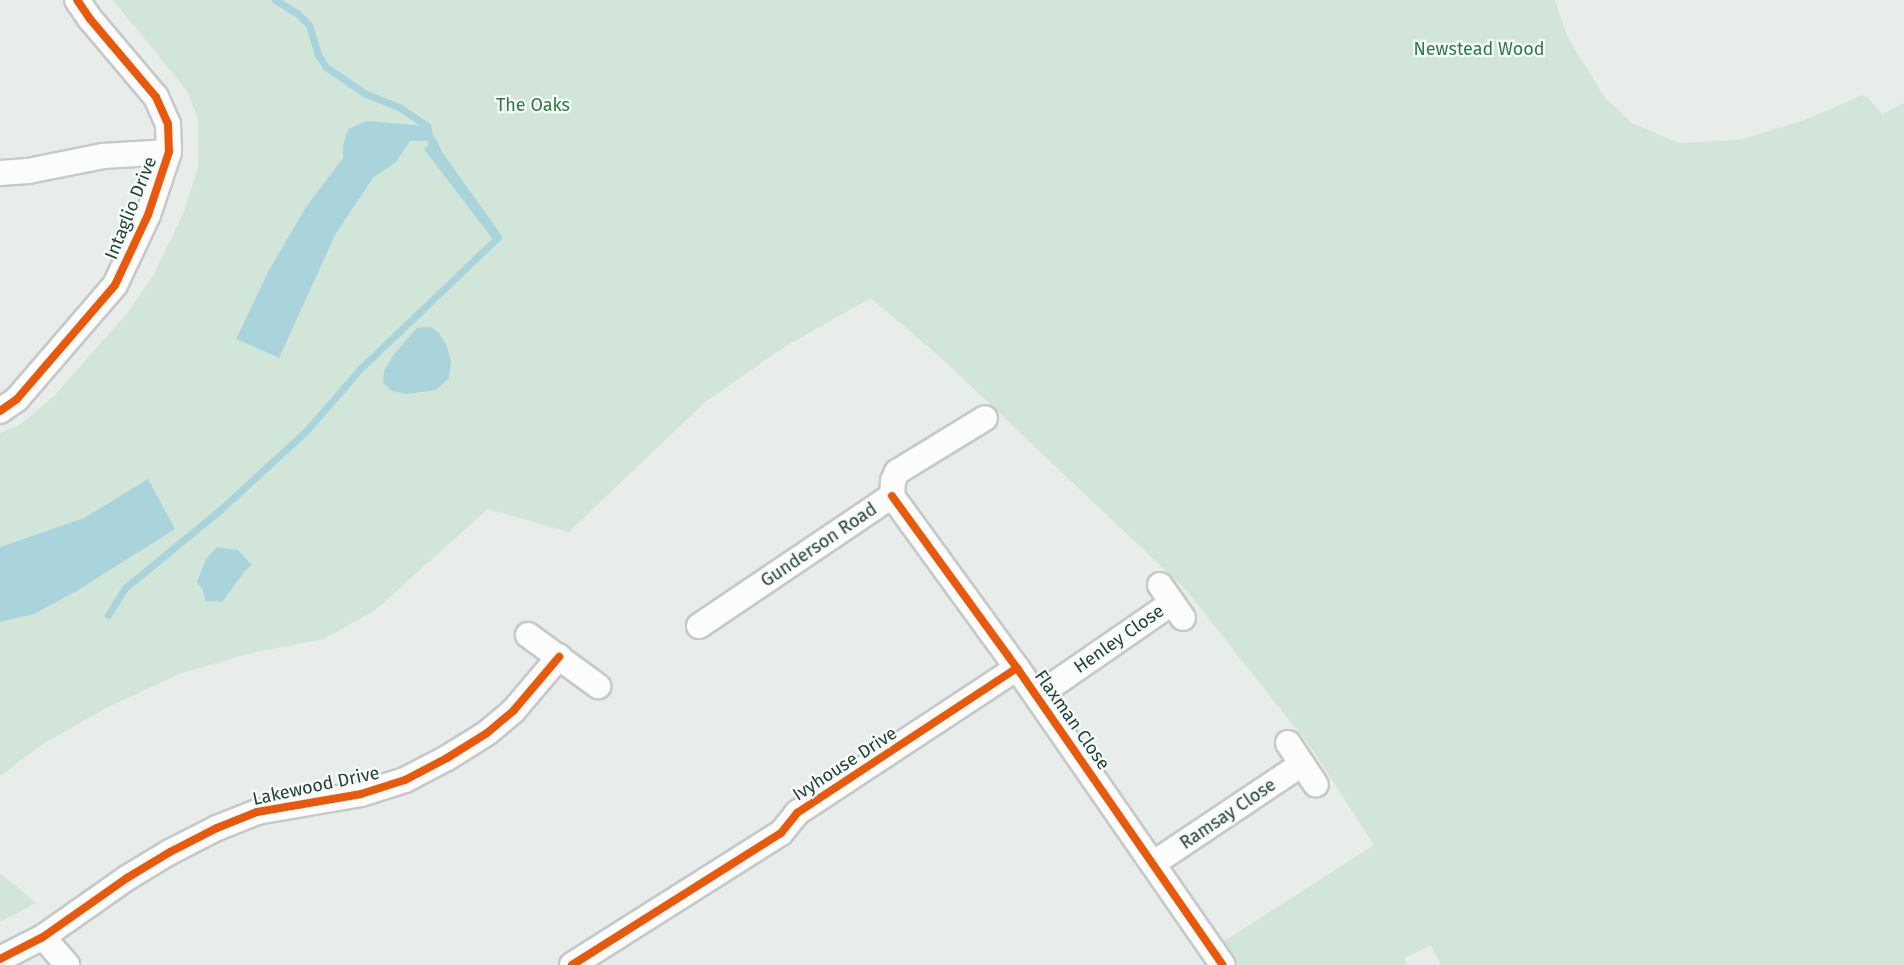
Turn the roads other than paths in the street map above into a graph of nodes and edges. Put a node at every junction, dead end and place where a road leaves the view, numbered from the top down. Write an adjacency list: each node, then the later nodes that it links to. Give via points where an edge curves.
1 (77, 0): 2 (street, Intaglio Drive, via 156,97 168,124)
2 (169, 152): 3 (street, via 103,156); 4 (street, Intaglio Drive, via 148,215 115,285 17,399)
3 (0, 173)
4 (0, 411)
5 (985, 418): 6 (street, Gunderson Road, via 897,472)
6 (892, 496): 8 (street, Gunderson Road); 11 (street, Flaxman Close)
7 (1172, 602): 13 (street, Henley Close)
8 (699, 626)
9 (528, 634): 10 (street)
10 (559, 657): 12 (street); 18 (street, Lakewood Drive, via 514,710 447,758 405,780 361,794 257,812 218,828 135,873)
11 (1017, 668): 13 (street, Flaxman Close); 21 (street, Ivyhouse Drive, via 797,813 781,833)
12 (598, 686)
13 (1037, 696): 17 (street, Flaxman Close)
14 (1288, 743): 15 (street)
15 (1302, 764): 16 (street); 17 (street, Ramsay Close)
16 (1316, 785)
17 (1155, 863): 22 (street, Flaxman Close)
18 (43, 938): 19 (street, Lakewood Drive); 20 (street)
19 (0, 959)
20 (68, 965)
21 (572, 965)
22 (1223, 965)

